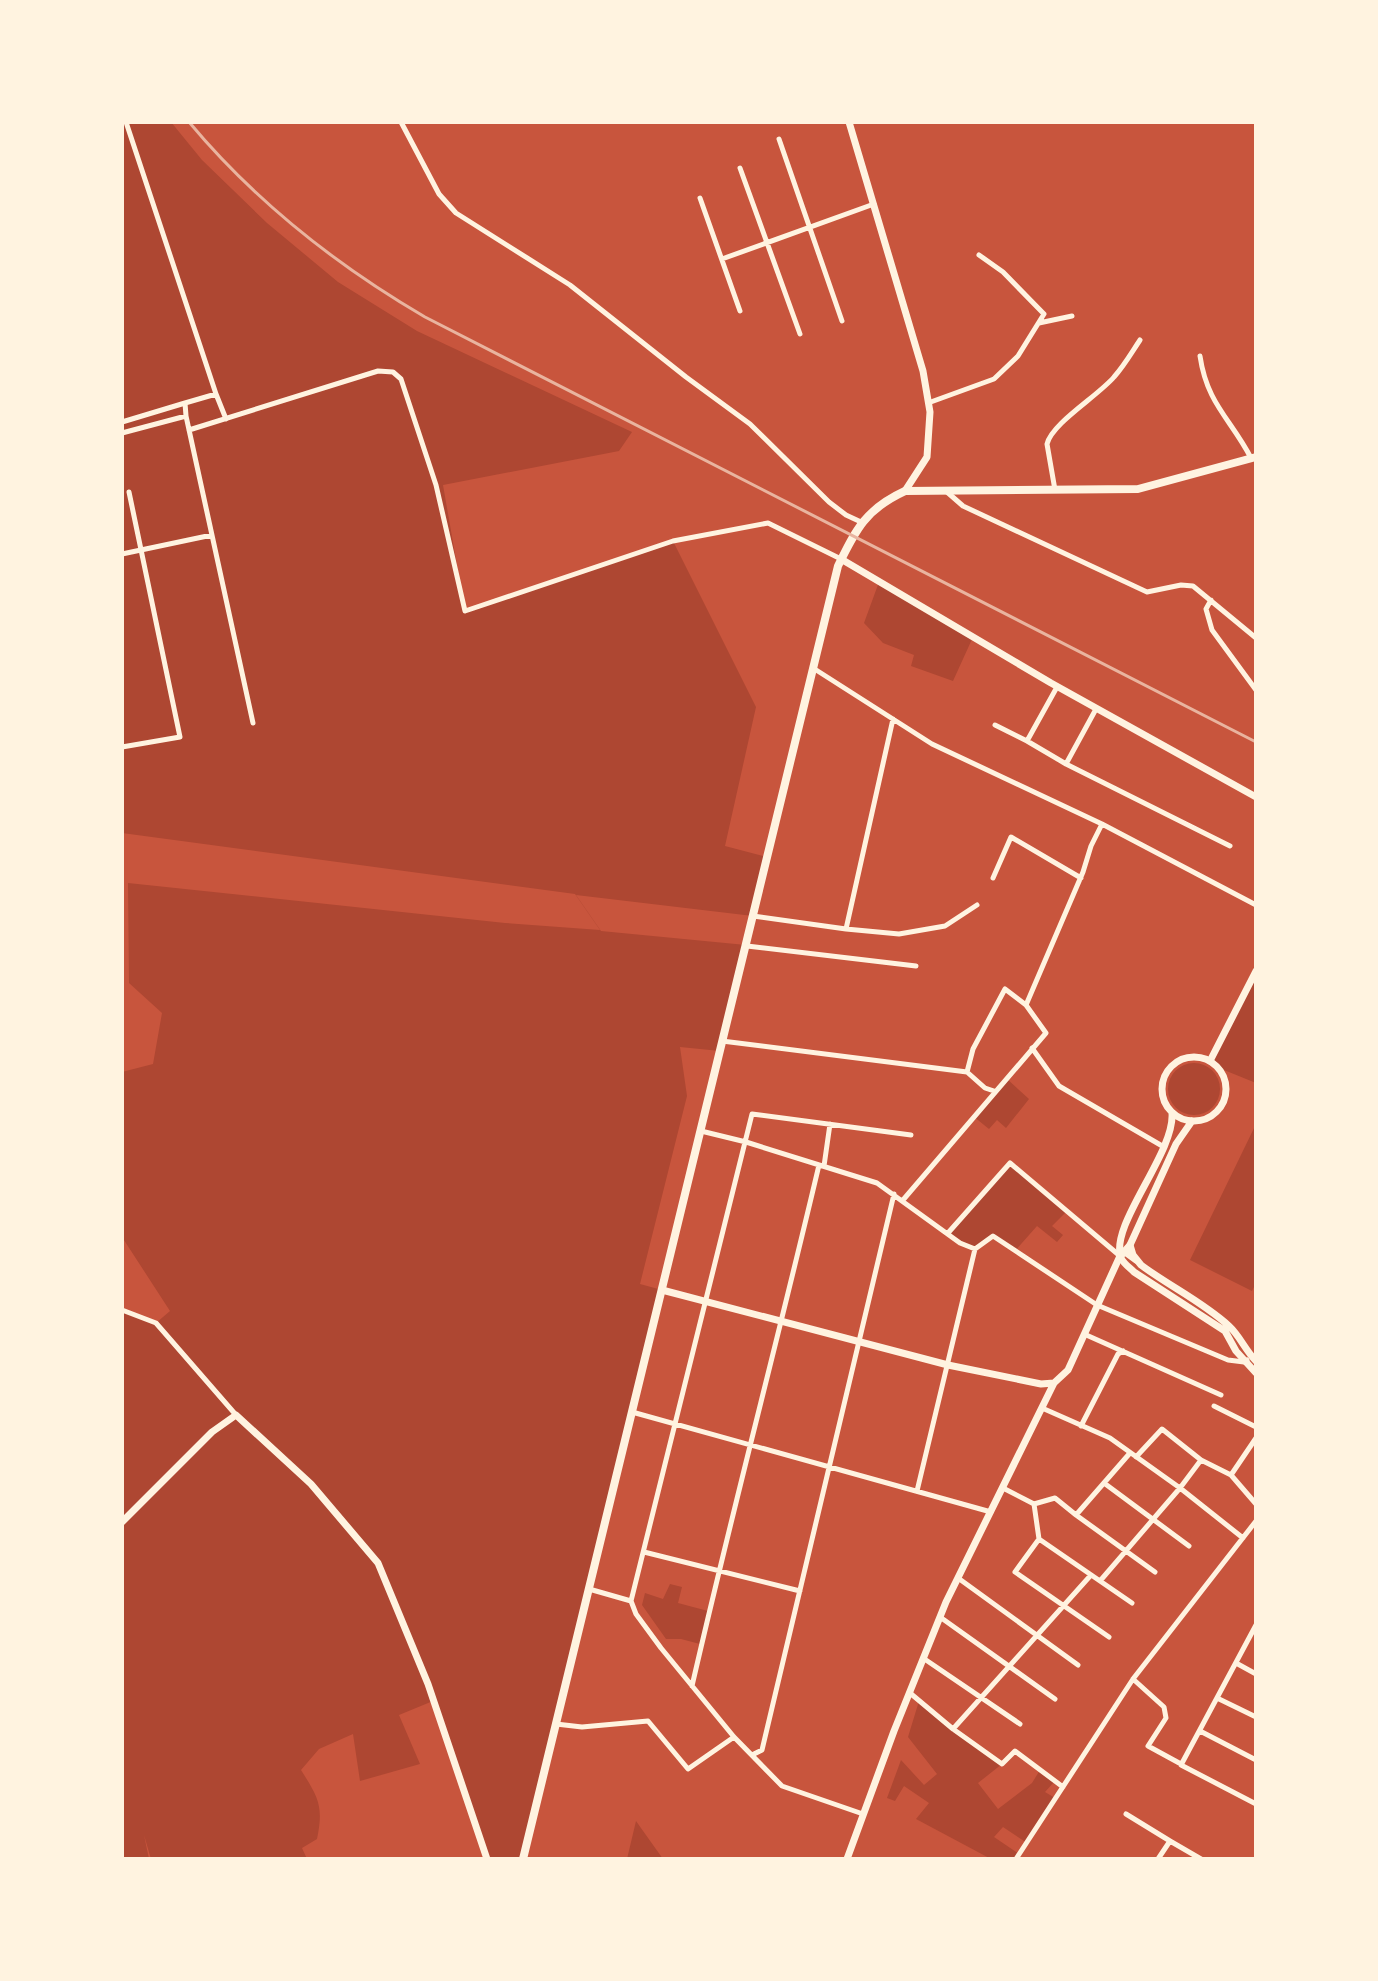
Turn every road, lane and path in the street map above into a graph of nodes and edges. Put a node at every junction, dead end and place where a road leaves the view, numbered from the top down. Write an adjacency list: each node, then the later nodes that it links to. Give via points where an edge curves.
1 (126, 122): 19 (street)
2 (401, 122): 32 (street, via 439,194 456,213 570,285 750,424 829,502)
3 (849, 122): 7 (street)
4 (779, 139): 8 (street)
5 (740, 168): 9 (street)
6 (700, 198): 11 (street)
7 (874, 204): 8 (street); 21 (street)
8 (810, 227): 9 (street); 14 (street)
9 (766, 243): 11 (street); 16 (street)
10 (979, 255): 15 (street, via 1044,314)
11 (722, 259): 12 (street)
12 (740, 311)
13 (1072, 316): 15 (street)
14 (842, 321)
15 (1038, 323): 21 (street, via 1018,356 994,379)
16 (800, 334)
17 (1140, 340): 28 (street, via 1114,377 1048,438)
18 (1200, 356): 27 (street, via 1211,398)
19 (216, 394): 20 (street); 23 (street)
20 (185, 403): 22 (street); 24 (street)
21 (928, 403): 29 (street, via 927,457)
22 (186, 416): 25 (street); 26 (street)
23 (226, 419): 25 (street); 36 (street, via 378,371 393,372 401,379 436,485 465,611 673,541 768,523)
24 (122, 422)
25 (189, 430): 33 (street)
26 (122, 432)
27 (1254, 458): 28 (main road, via 1138,489)
28 (1055, 490): 31 (main road)
29 (905, 491): 31 (main road); 32 (main road, via 883,501)
30 (129, 492): 34 (street)
31 (946, 492): 37 (street, via 963,506 1147,592 1193,586)
32 (861, 522): 36 (main road)
33 (212, 535): 34 (street); 44 (street)
34 (141, 550): 35 (street); 47 (street, via 180,737)
35 (122, 554)
36 (841, 559): 39 (main road); 40 (street)
37 (1211, 600): 38 (street); 41 (street, via 1206,609 1212,630)
38 (1256, 638)
39 (813, 668): 43 (street); 56 (main road)
40 (1057, 687): 42 (street); 46 (street)
41 (1256, 690)
42 (1096, 709): 48 (street); 49 (street)
43 (893, 719): 50 (street, via 932,744); 57 (street)
44 (253, 723)
45 (995, 725): 46 (street)
46 (1027, 741): 48 (street)
47 (122, 747)
48 (1066, 764): 51 (street)
49 (1256, 797)
50 (1102, 824): 53 (street); 55 (street)
51 (1230, 846)
52 (993, 878): 53 (street, via 1011,837)
53 (1081, 878): 61 (street)
54 (977, 905): 57 (street, via 945,926 899,934)
55 (1256, 905)
56 (753, 916): 57 (street); 58 (main road)
57 (846, 929)
58 (746, 945): 59 (street); 62 (main road)
59 (916, 966)
60 (1256, 973): 64 (street)
61 (1026, 1005): 63 (street, via 1046,1033); 65 (street, via 1005,989 973,1049)
62 (722, 1041): 65 (street); 70 (main road)
63 (1032, 1048): 66 (street); 73 (street, via 1059,1086)
64 (1210, 1061): 67 (street, via 1180,1060 1165,1075 1162,1095); 68 (street, via 1224,1077 1225,1099 1212,1116)
65 (967, 1072): 66 (street)
66 (994, 1091): 76 (street)
67 (1172, 1113): 68 (street); 73 (street)
68 (1192, 1121): 78 (street, via 1176,1144)
69 (830, 1124): 71 (street); 72 (street, via 752,1114); 74 (street)
70 (700, 1131): 72 (street); 82 (main road)
71 (911, 1135)
72 (746, 1142): 74 (street); 83 (street)
73 (1164, 1147): 80 (street, via 1129,1220)
74 (821, 1165): 75 (street); 86 (street)
75 (894, 1194): 76 (street); 88 (street)
76 (903, 1200): 77 (street)
77 (948, 1233): 79 (street); 80 (street, via 1010,1163)
78 (1130, 1245): 80 (street); 81 (street)
79 (975, 1249): 84 (street, via 993,1236); 92 (street)
80 (1120, 1256): 81 (street, via 1131,1254); 84 (street); 91 (street, via 1134,1272 1225,1331)
81 (1141, 1265): 90 (street, via 1215,1314)
82 (662, 1290): 83 (street); 98 (main road)
83 (707, 1303): 86 (street); 100 (street)
84 (1097, 1305): 87 (street); 91 (street)
85 (122, 1310): 99 (street, via 156,1323)
86 (782, 1322): 88 (street); 104 (street)
87 (1084, 1334): 89 (street); 94 (street, via 1068,1370)
88 (859, 1342): 92 (street); 108 (street)
89 (1124, 1350): 95 (street); 101 (street)
90 (1254, 1358): 91 (street)
91 (1244, 1362): 93 (street)
92 (948, 1365): 94 (street); 113 (street)
93 (1256, 1373)
94 (1054, 1383): 97 (street)
95 (1221, 1395)
96 (1214, 1406): 102 (street)
97 (1042, 1408): 101 (street); 111 (street)
98 (632, 1412): 100 (street); 131 (main road)
99 (236, 1415): 120 (street, via 212,1432); 165 (street, via 311,1484 378,1563 428,1684)
100 (677, 1425): 104 (street); 125 (street)
101 (1081, 1426): 105 (street)
102 (1256, 1427)
103 (1256, 1438): 109 (street)
104 (748, 1445): 108 (street); 126 (street)
105 (1130, 1453): 106 (street); 110 (street)
106 (1136, 1457): 107 (street, via 1162,1429); 112 (street)
107 (1201, 1460): 109 (street); 112 (street)
108 (829, 1467): 113 (street); 132 (street)
109 (1231, 1475): 115 (street)
110 (1104, 1483): 117 (street); 118 (street)
111 (1003, 1488): 114 (street); 116 (street)
112 (1180, 1488): 118 (street); 121 (street)
113 (917, 1491): 116 (street)
114 (1034, 1504): 117 (street, via 1055,1498); 122 (street)
115 (1256, 1504)
116 (991, 1512): 129 (street)
117 (1076, 1515): 124 (street)
118 (1153, 1520): 123 (street); 124 (street)
119 (1256, 1521): 121 (street)
120 (122, 1522)
121 (1243, 1538): 145 (street)
122 (1039, 1539): 128 (street); 135 (street, via 1015,1572)
123 (1189, 1546)
124 (1126, 1550): 127 (street); 130 (street)
125 (644, 1552): 126 (street); 133 (street)
126 (719, 1570): 132 (street); 146 (street)
127 (1155, 1572)
128 (1091, 1575): 130 (street); 135 (street)
129 (958, 1578): 136 (street); 138 (street)
130 (1100, 1581): 134 (street)
131 (589, 1589): 133 (street); 152 (main road)
132 (800, 1591): 157 (street, via 762,1750)
133 (631, 1601): 146 (street)
134 (1132, 1603)
135 (1064, 1606): 138 (street); 139 (street)
136 (940, 1617): 140 (street); 143 (street)
137 (1255, 1628): 141 (street)
138 (1037, 1636): 142 (street); 143 (street)
139 (1109, 1637)
140 (923, 1658): 147 (street); 148 (street)
141 (1235, 1663): 144 (street); 149 (street)
142 (1078, 1665)
143 (1009, 1667): 148 (street); 150 (street)
144 (1256, 1674)
145 (1133, 1679): 159 (street, via 1164,1707 1166,1718 1148,1746); 160 (street)
146 (692, 1686): 156 (street)
147 (909, 1693): 154 (street); 162 (street)
148 (982, 1697): 153 (street); 154 (street)
149 (1217, 1698): 151 (street); 155 (street)
150 (1055, 1699)
151 (1256, 1717)
152 (556, 1724): 156 (street, via 648,1721 688,1769); 166 (main road)
153 (1020, 1724)
154 (953, 1729): 160 (street, via 1002,1764 1015,1751)
155 (1199, 1731): 158 (street); 159 (street)
156 (734, 1737): 157 (street)
157 (752, 1755): 162 (street, via 782,1786)
158 (1256, 1760)
159 (1181, 1765): 161 (street)
160 (1063, 1787): 168 (street)
161 (1256, 1804)
162 (863, 1814): 167 (street)
163 (1126, 1814): 164 (street)
164 (1170, 1841): 169 (street); 170 (street)
165 (487, 1859)
166 (523, 1859)
167 (847, 1859)
168 (1016, 1859)
169 (1158, 1859)
170 (1201, 1859)

